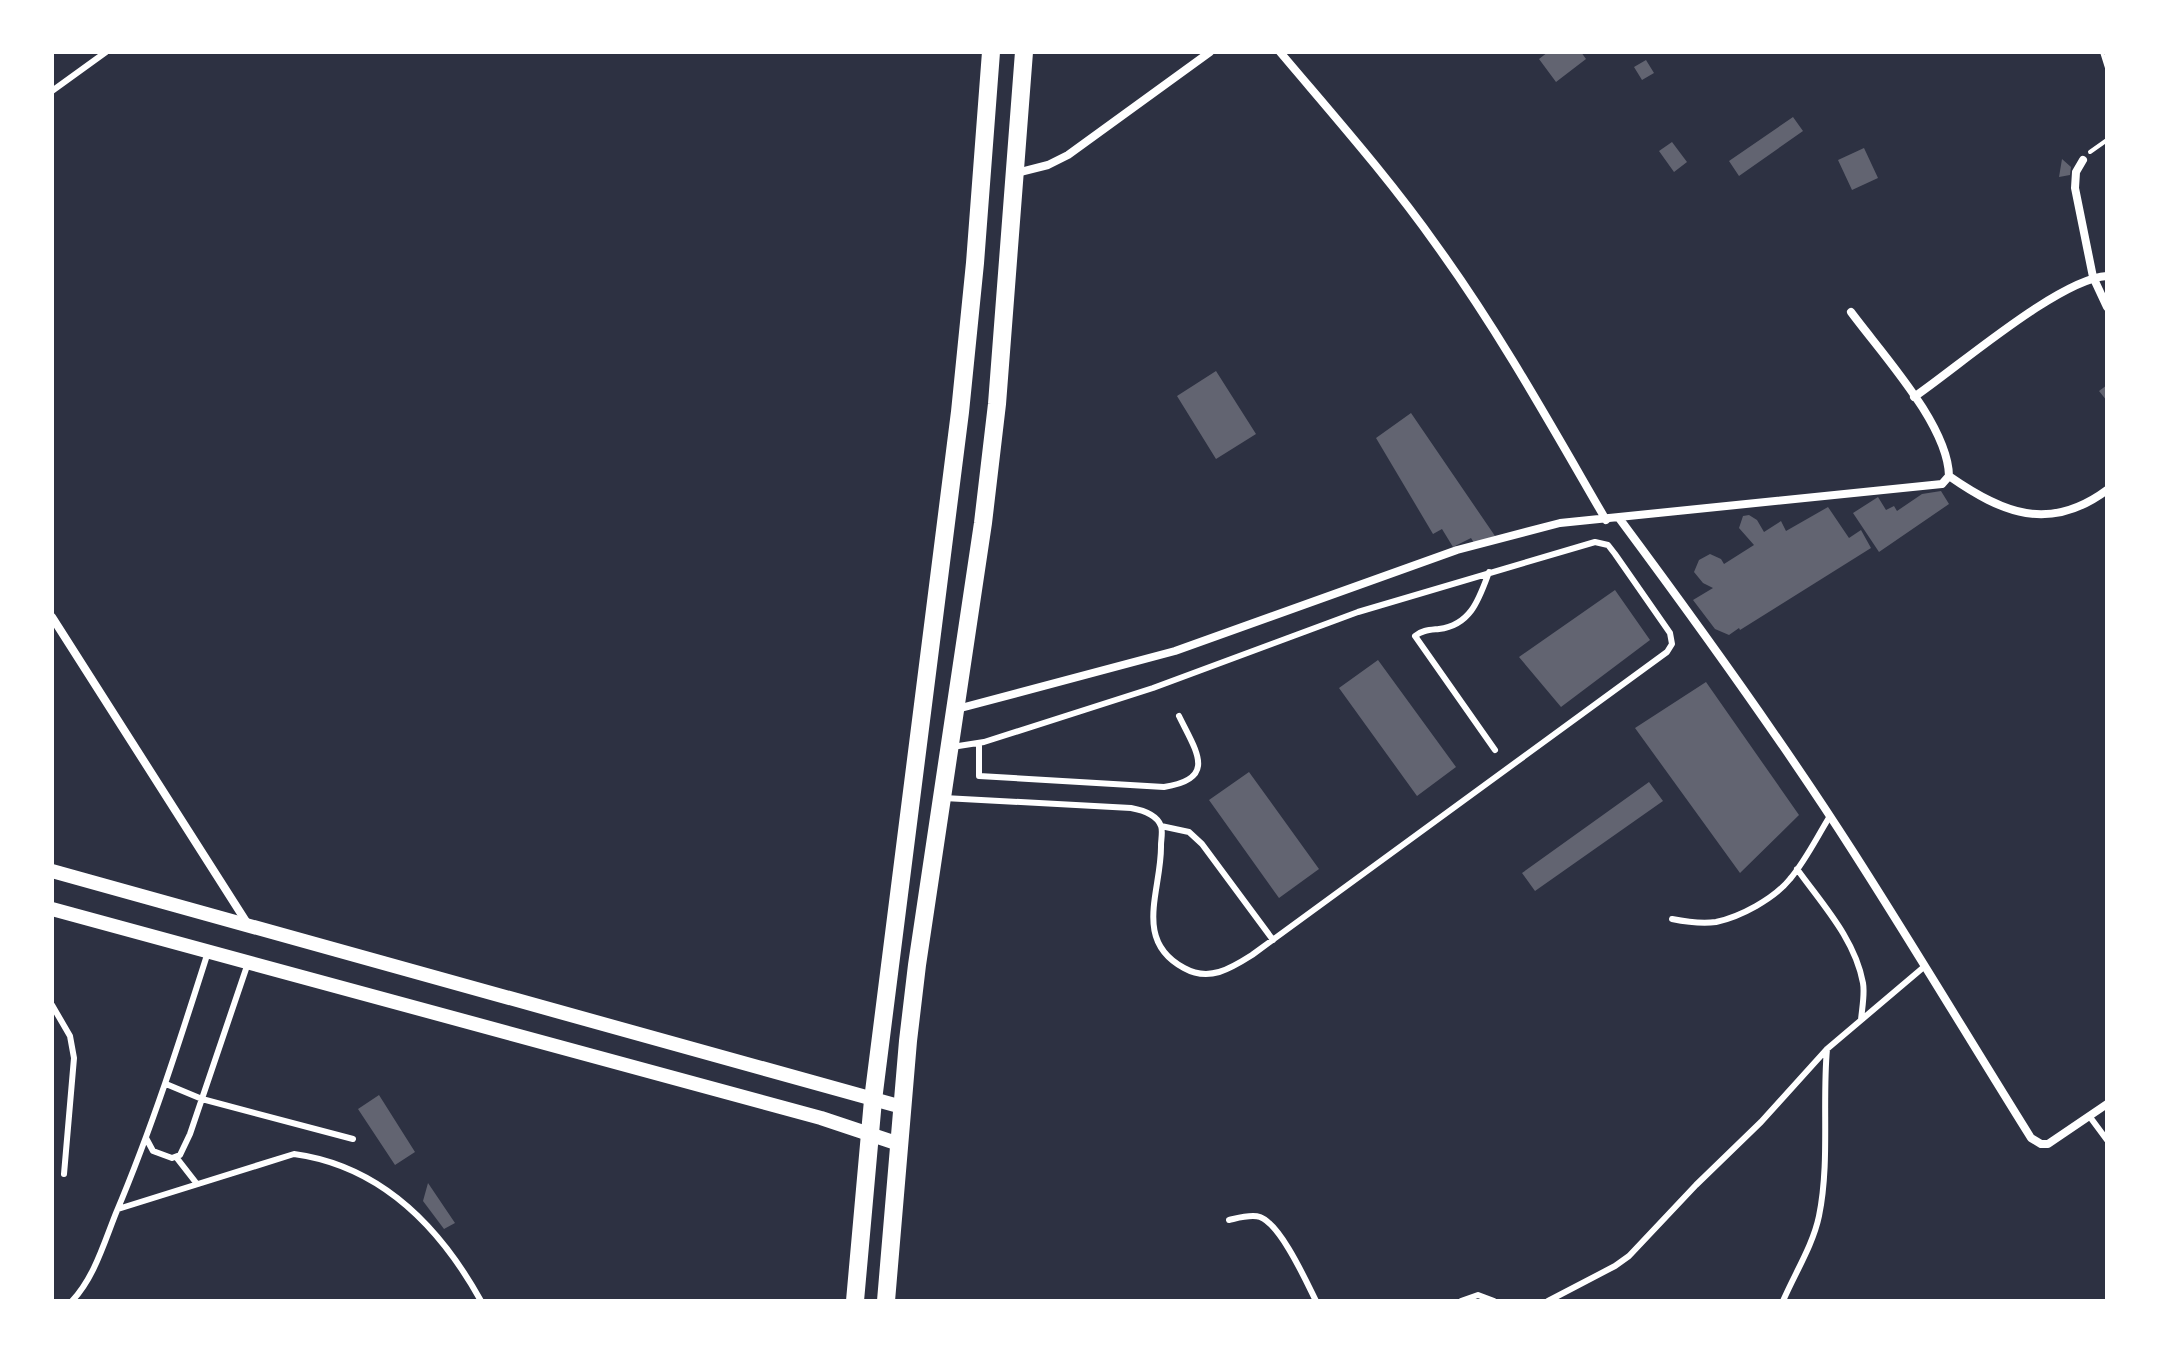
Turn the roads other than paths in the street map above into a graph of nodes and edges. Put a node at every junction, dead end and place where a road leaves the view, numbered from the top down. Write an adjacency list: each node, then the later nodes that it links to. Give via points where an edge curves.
1 (106, 52): 6 (lane)
2 (991, 52): 42 (main road, via 960,412)
3 (1024, 52): 8 (main road)
4 (1210, 52): 8 (street, via 1068,155)
5 (1280, 52): 17 (street, via 1438,247)
6 (52, 91)
7 (2083, 160): 10 (street, via 2075,188)
8 (1015, 173): 20 (main road, via 996,419)
9 (2107, 276): 10 (street)
10 (2093, 277): 11 (street); 13 (street, via 2007,329)
11 (2107, 307)
12 (1851, 312): 13 (street)
13 (1914, 397): 14 (street, via 1944,446)
14 (1949, 476): 15 (street, via 1976,495 2035,516 2058,513); 16 (street, via 1930,487)
15 (2107, 490)
16 (1619, 518): 17 (street); 26 (street)
17 (1606, 520): 20 (street, via 1560,523 1457,550 1175,651)
18 (1489, 572): 22 (lane); 24 (lane, via 1472,612 1461,622 1415,636); 33 (lane, via 1595,542 1608,545 1670,633 1672,644)
19 (52, 617): 32 (street)
20 (956, 709): 23 (main road)
21 (1179, 716): 22 (lane, via 1199,769 1179,785 979,776)
22 (979, 743): 23 (lane)
23 (950, 747): 25 (main road)
24 (1495, 750)
25 (941, 798): 27 (lane, via 1137,809 1152,814); 44 (main road)
26 (1830, 816): 28 (lane); 36 (street)
27 (1161, 826): 33 (lane, via 1189,832 1202,844); 33 (lane, via 1152,924 1155,938 1175,963 1192,973 1227,971)
28 (1797, 869): 31 (lane, via 1775,894 1718,921); 38 (lane, via 1857,960 1863,986)
29 (52, 871): 32 (street)
30 (52, 909): 34 (street)
31 (1672, 919)
32 (248, 925): 42 (street)
33 (1273, 940)
34 (208, 952): 35 (street); 40 (lane)
35 (248, 963): 41 (lane); 46 (street)
36 (1925, 966): 38 (lane); 45 (street, via 2031,1138 2048,1144)
37 (52, 1005): 52 (lane, via 70,1036 74,1058)
38 (1861, 1020): 39 (lane)
39 (1827, 1049): 63 (lane, via 1644,1242 1615,1266); 64 (lane, via 1819,1214)
40 (166, 1084): 41 (lane); 47 (lane)
41 (202, 1099): 48 (lane); 51 (lane)
42 (873, 1100): 44 (street); 46 (main road)
43 (2107, 1104): 45 (street)
44 (902, 1107): 50 (main road)
45 (2090, 1117): 49 (lane)
46 (870, 1133): 50 (street); 58 (main road)
47 (146, 1138): 51 (lane, via 153,1151); 54 (lane)
48 (353, 1139)
49 (2107, 1140)
50 (899, 1144): 59 (main road)
51 (176, 1157): 53 (lane)
52 (64, 1174)
53 (197, 1184): 54 (lane); 57 (lane, via 294,1154 363,1177 404,1202 430,1227)
54 (118, 1209): 56 (lane, via 93,1270)
55 (1229, 1220): 60 (lane, via 1249,1216 1269,1223)
56 (73, 1301)
57 (481, 1301)
58 (855, 1301)
59 (886, 1301)
60 (1316, 1301)
61 (1461, 1301): 62 (lane, via 1478,1295)
62 (1494, 1301)
63 (1548, 1301)
64 (1783, 1301)

